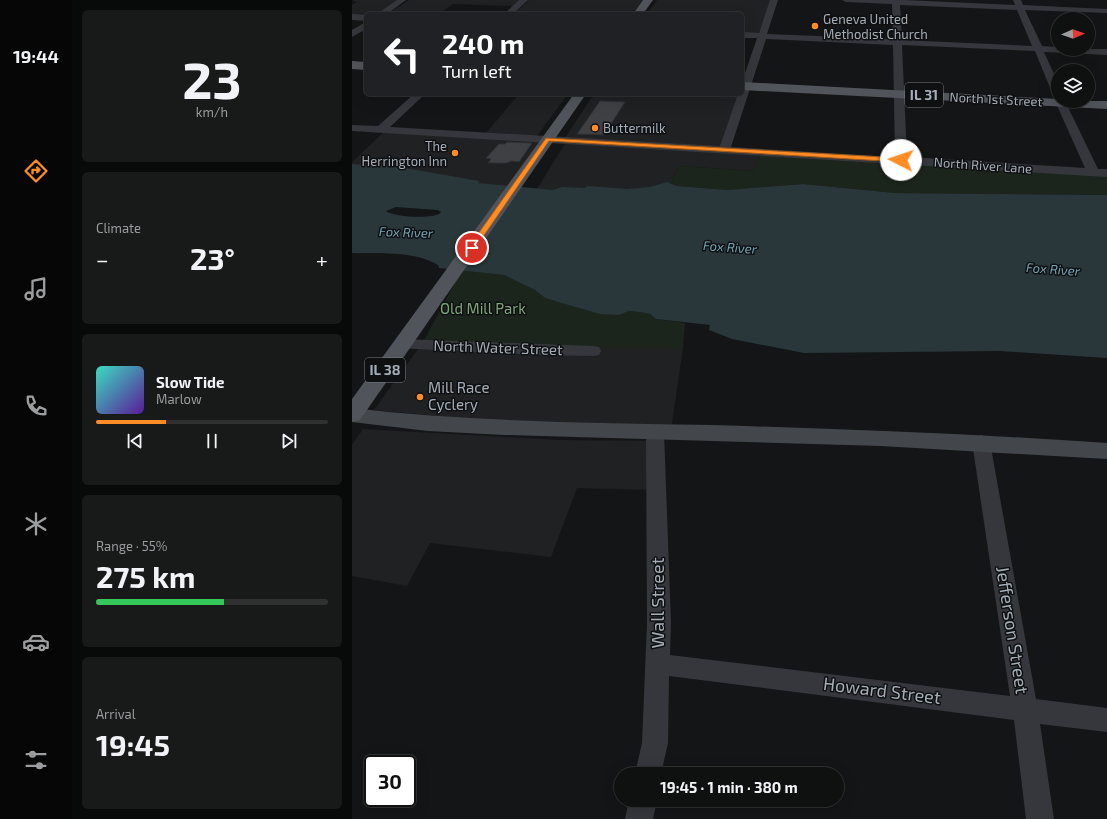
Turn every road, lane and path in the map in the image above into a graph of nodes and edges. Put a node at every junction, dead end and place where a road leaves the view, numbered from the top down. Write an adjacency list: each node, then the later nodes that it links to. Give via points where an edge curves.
1 (402, 0): 9 (street)
2 (524, 0): 10 (street)
3 (648, 0): 11 (main road)
4 (774, 0): 17 (street)
5 (846, 0): 6 (street)
6 (896, 1): 7 (street); 18 (street)
7 (1018, 4): 8 (street); 19 (street)
8 (1107, 11)
9 (385, 12)
10 (510, 12)
11 (639, 12)
12 (352, 17): 13 (street)
13 (364, 18)
14 (364, 26): 15 (street)
15 (352, 34)
16 (744, 36): 17 (street)
17 (761, 36): 18 (street); 24 (street)
18 (898, 43): 19 (street); 25 (street)
19 (1039, 49): 20 (street); 23 (street)
20 (1107, 52)
21 (352, 65): 22 (main road)
22 (364, 66)
23 (1051, 78)
24 (744, 86): 25 (main road, North 1st Street / IL 31)
25 (900, 94): 29 (main road, North 1st Street / IL 31); 37 (street, via 898,99)
26 (418, 96): 34 (street)
27 (579, 96): 35 (main road, IL 38)
28 (741, 96): 36 (street)
29 (1051, 99)
30 (1095, 103): 31 (main road, North 1st Street / IL 31)
31 (1107, 105)
32 (1064, 108): 38 (street)
33 (352, 128): 34 (street, North River Lane)
34 (381, 130): 35 (street, North River Lane)
35 (548, 139): 36 (street, North River Lane); 40 (main road, IL 38)
36 (725, 150): 37 (street, North River Lane)
37 (901, 160): 38 (street, North River Lane)
38 (1093, 172): 39 (street, North River Lane)
39 (1107, 173)
40 (404, 344): 41 (street, North Water Street); 42 (main road, IL 38)
41 (593, 350)
42 (352, 415): 43 (main road, via 398,422 510,429)
43 (655, 432): 44 (main road); 46 (street, Wall Street)
44 (981, 442): 45 (main road); 47 (street, Jefferson Street)
45 (1107, 451)
46 (658, 664): 47 (street, Howard Street); 49 (street, Wall Street, via 655,743)
47 (1025, 709): 48 (street, Howard Street); 52 (street, Jefferson Street)
48 (1107, 720)
49 (650, 767)
50 (642, 807): 51 (street)
51 (639, 819)
52 (1040, 819)

